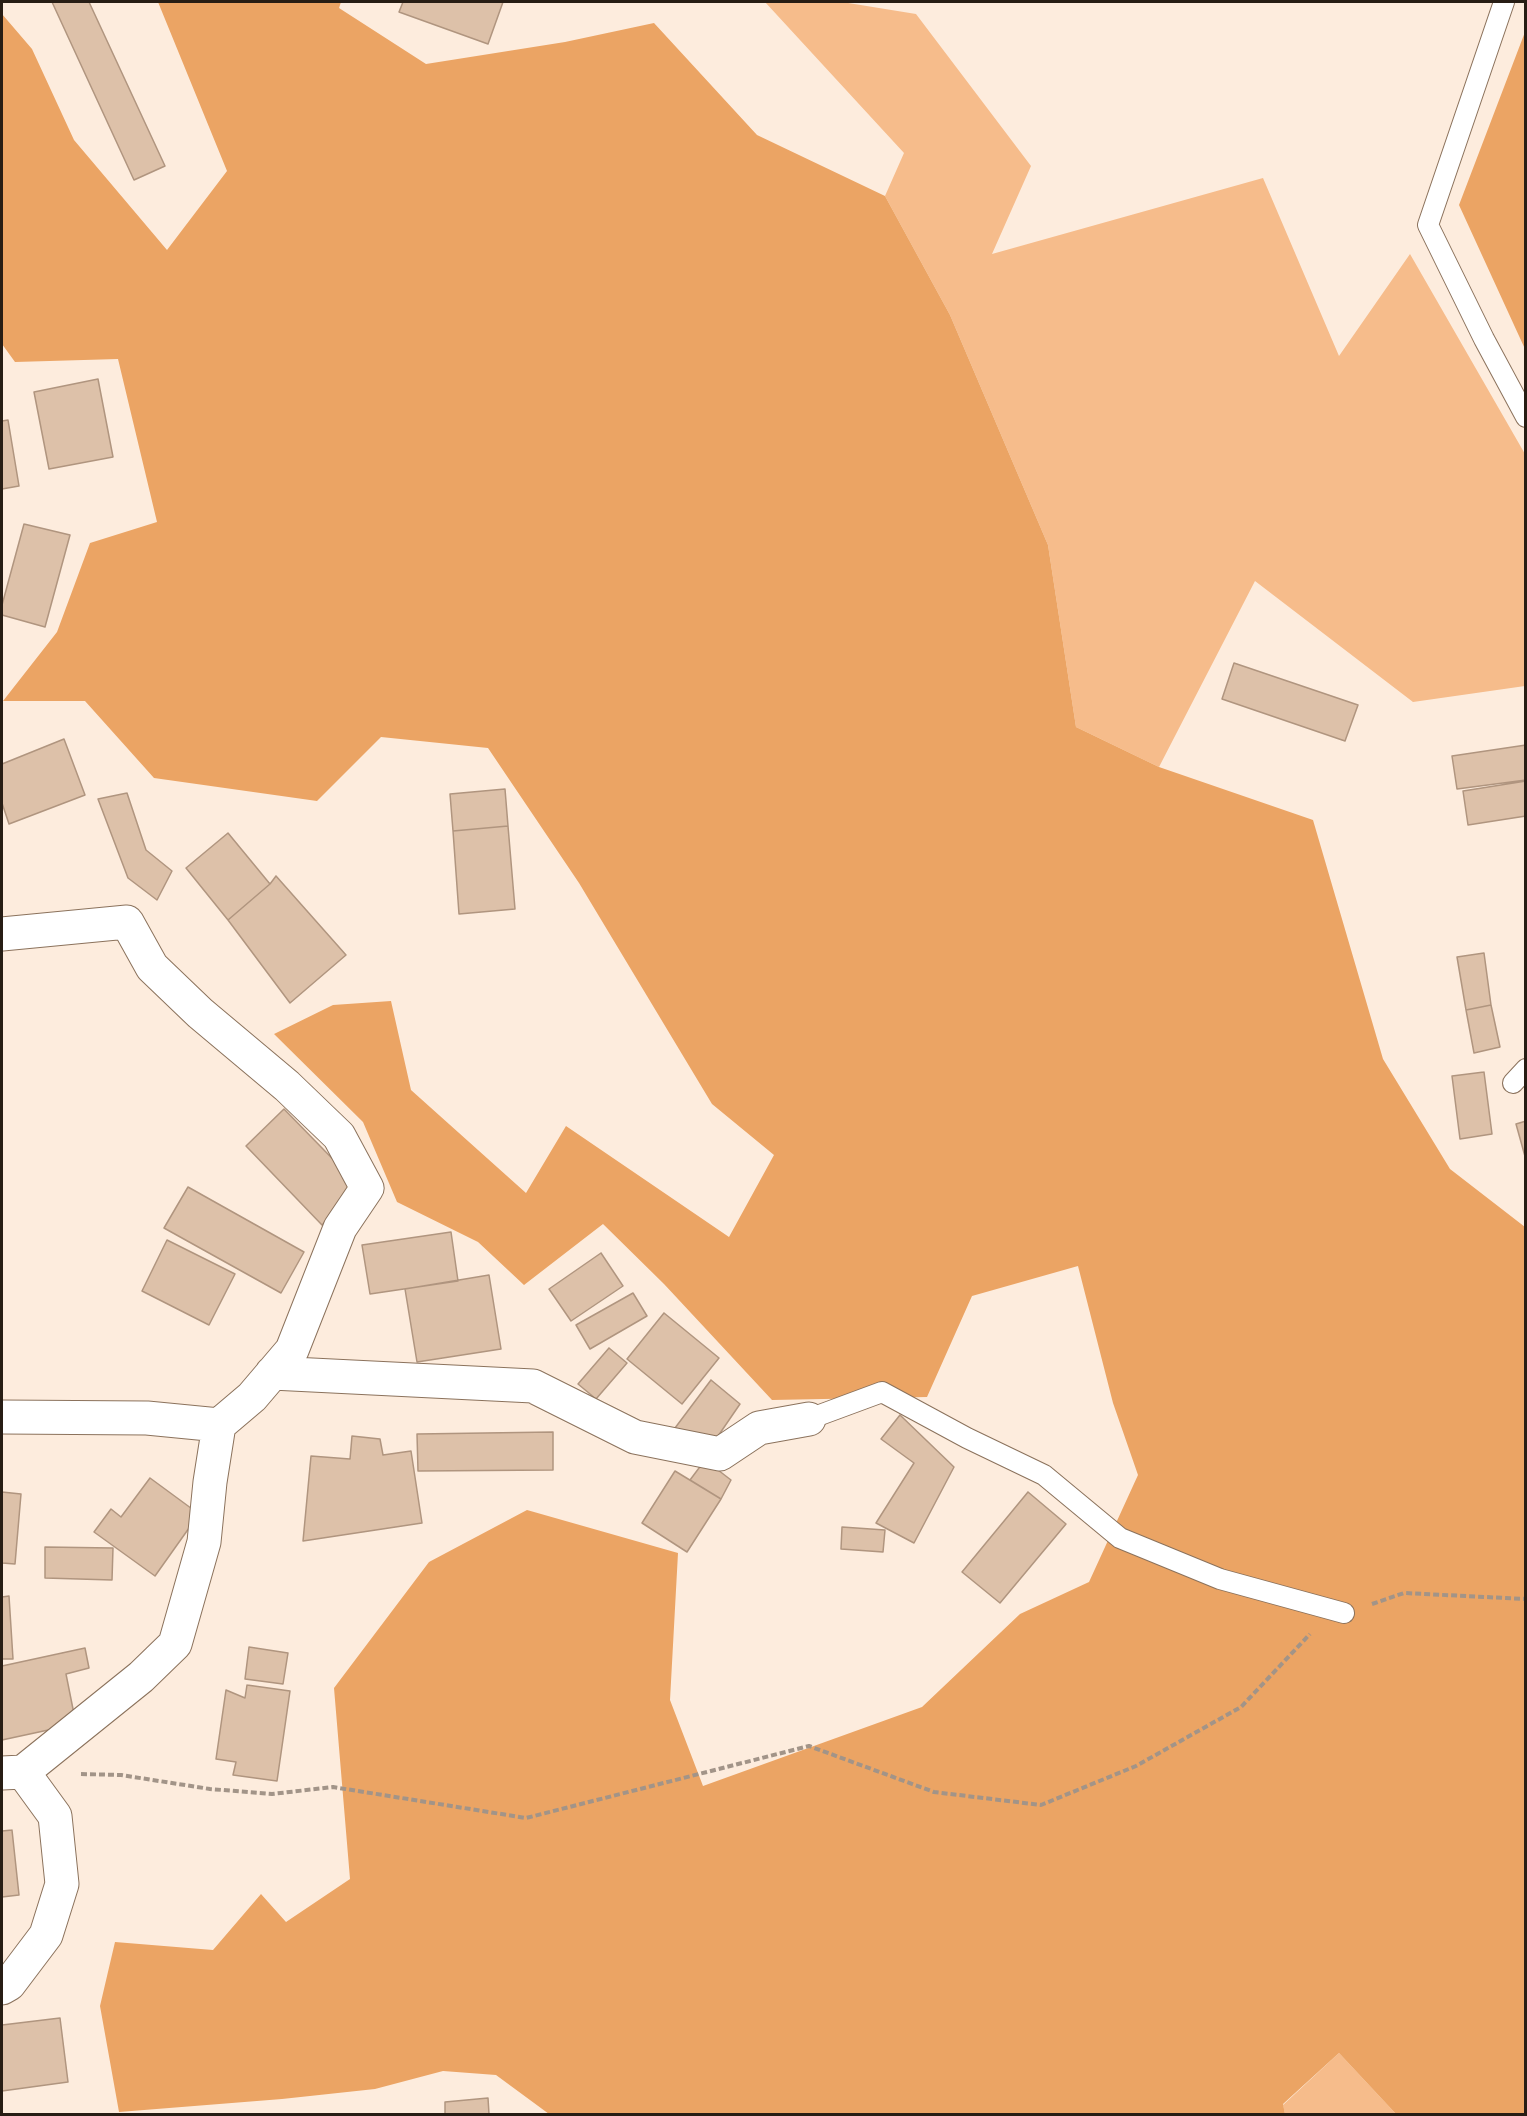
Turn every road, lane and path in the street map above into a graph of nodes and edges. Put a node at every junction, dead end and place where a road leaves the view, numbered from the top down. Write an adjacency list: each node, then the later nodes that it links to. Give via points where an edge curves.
1 (1504, 2): 2 (lane, via 1428,225)
2 (1526, 417)
3 (2, 934): 4 (street, via 127,922 152,967 339,1136 367,1188 340,1228 292,1350)
4 (272, 1373): 6 (street, via 533,1386 635,1437 720,1454 759,1428); 7 (street, via 252,1397)
5 (2, 1417): 7 (street, via 147,1418)
6 (809, 1419): 9 (lane, via 882,1392 1044,1475 1120,1538 1220,1579)
7 (219, 1425): 10 (street, via 204,1542 175,1644 141,1677)
8 (1526, 1599): 9 (path, via 1404,1593)
9 (1344, 1613): 11 (path, via 1324,1620 1241,1707 1136,1767 1041,1805 934,1792 809,1746 526,1818 333,1787 272,1794)
10 (12, 1772): 12 (street, via 55,1816 62,1884 46,1935)
11 (77, 1773)
12 (2, 1988)

